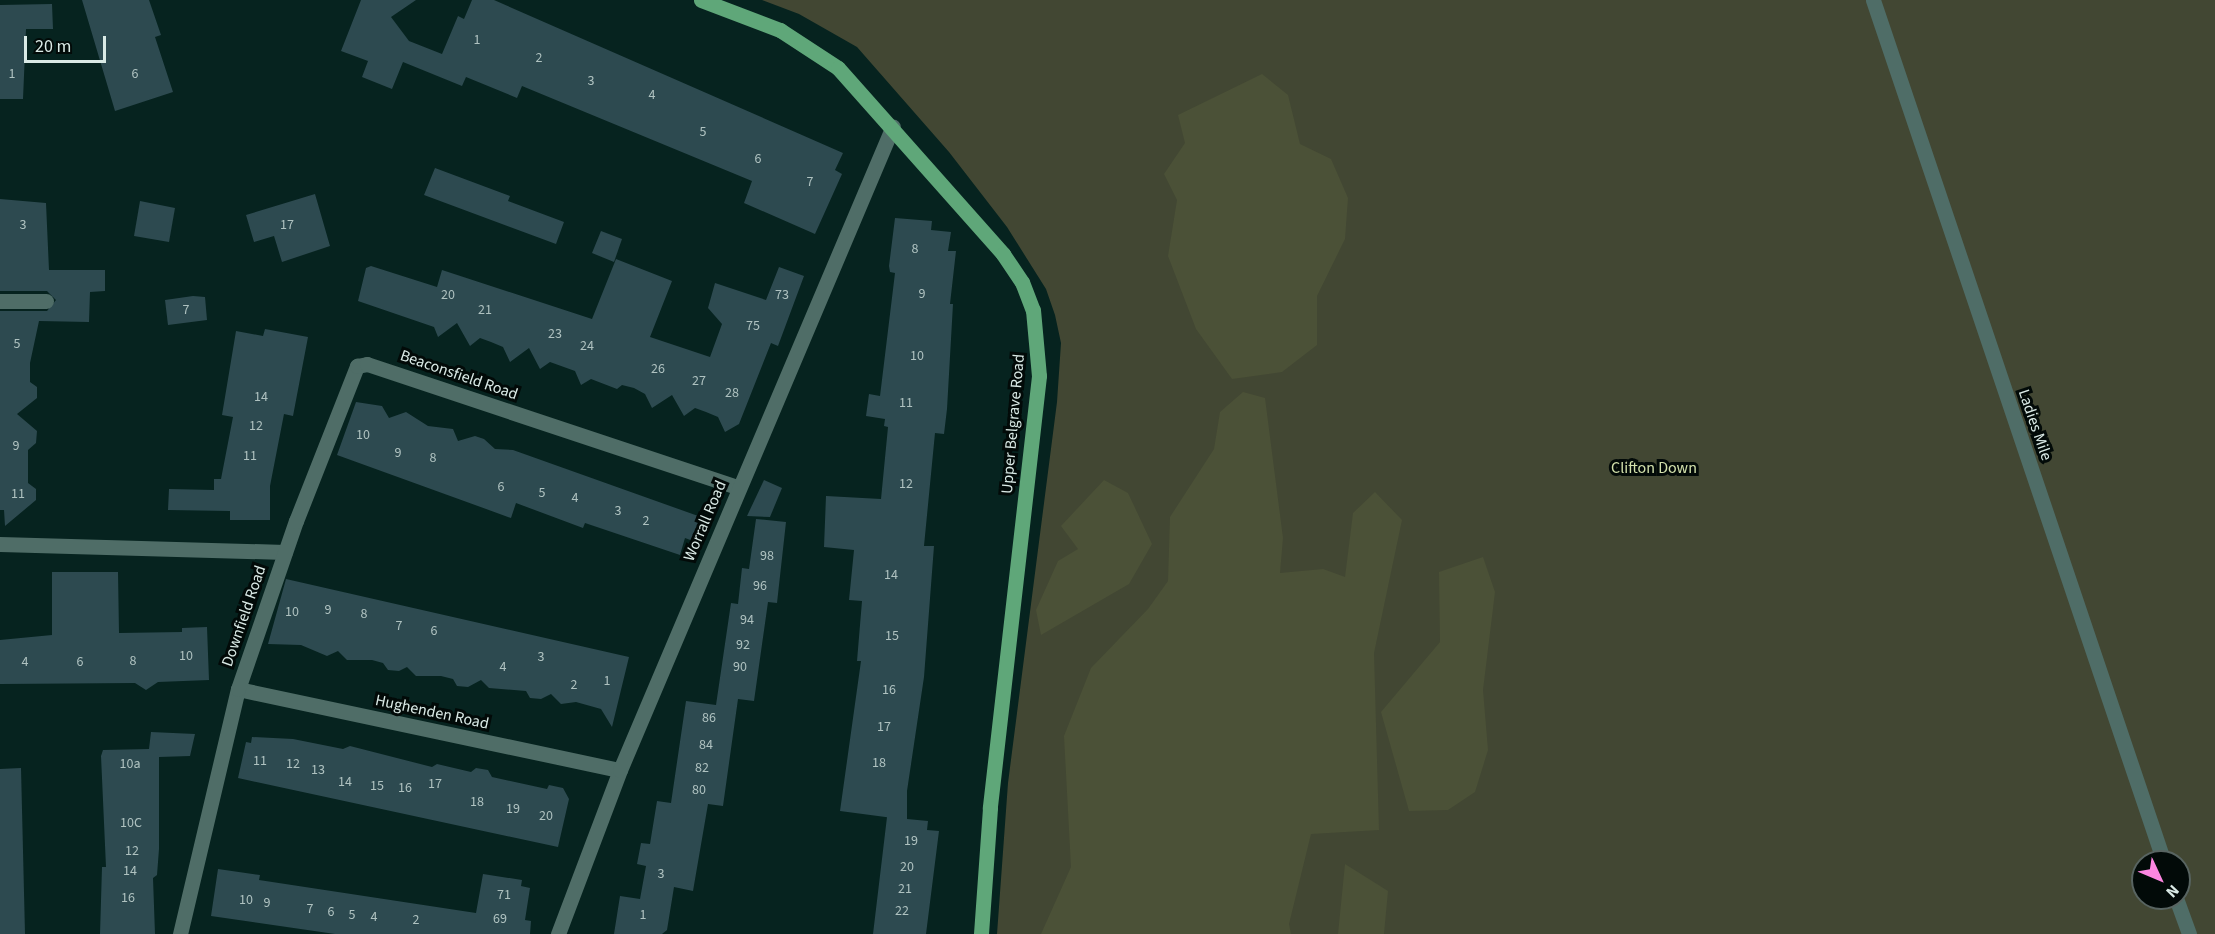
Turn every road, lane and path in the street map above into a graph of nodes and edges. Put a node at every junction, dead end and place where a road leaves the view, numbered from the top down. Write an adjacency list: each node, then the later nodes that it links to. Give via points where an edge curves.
1 (701, 0): 3 (main road, Upper Belgrave Road, via 780,30 838,68)
2 (1873, 0): 11 (street, Ladies Mile)
3 (893, 126): 6 (street, Worrall Road); 15 (main road, Upper Belgrave Road, via 1004,254 1022,282 1033,310 1039,351)
4 (0, 301): 5 (street)
5 (46, 301)
6 (739, 488): 8 (street, Beaconsfield Road, via 367,364 357,366); 10 (street, Worrall Road)
7 (0, 544): 8 (street, Downfield Road)
8 (285, 552): 9 (street, Downfield Road)
9 (238, 689): 10 (street, Hughenden Road); 13 (street, Downfield Road)
10 (620, 770): 14 (street, Worrall Road)
11 (2160, 850)
12 (2180, 910): 16 (street)
13 (180, 934)
14 (558, 934)
15 (981, 934)
16 (2188, 934)

